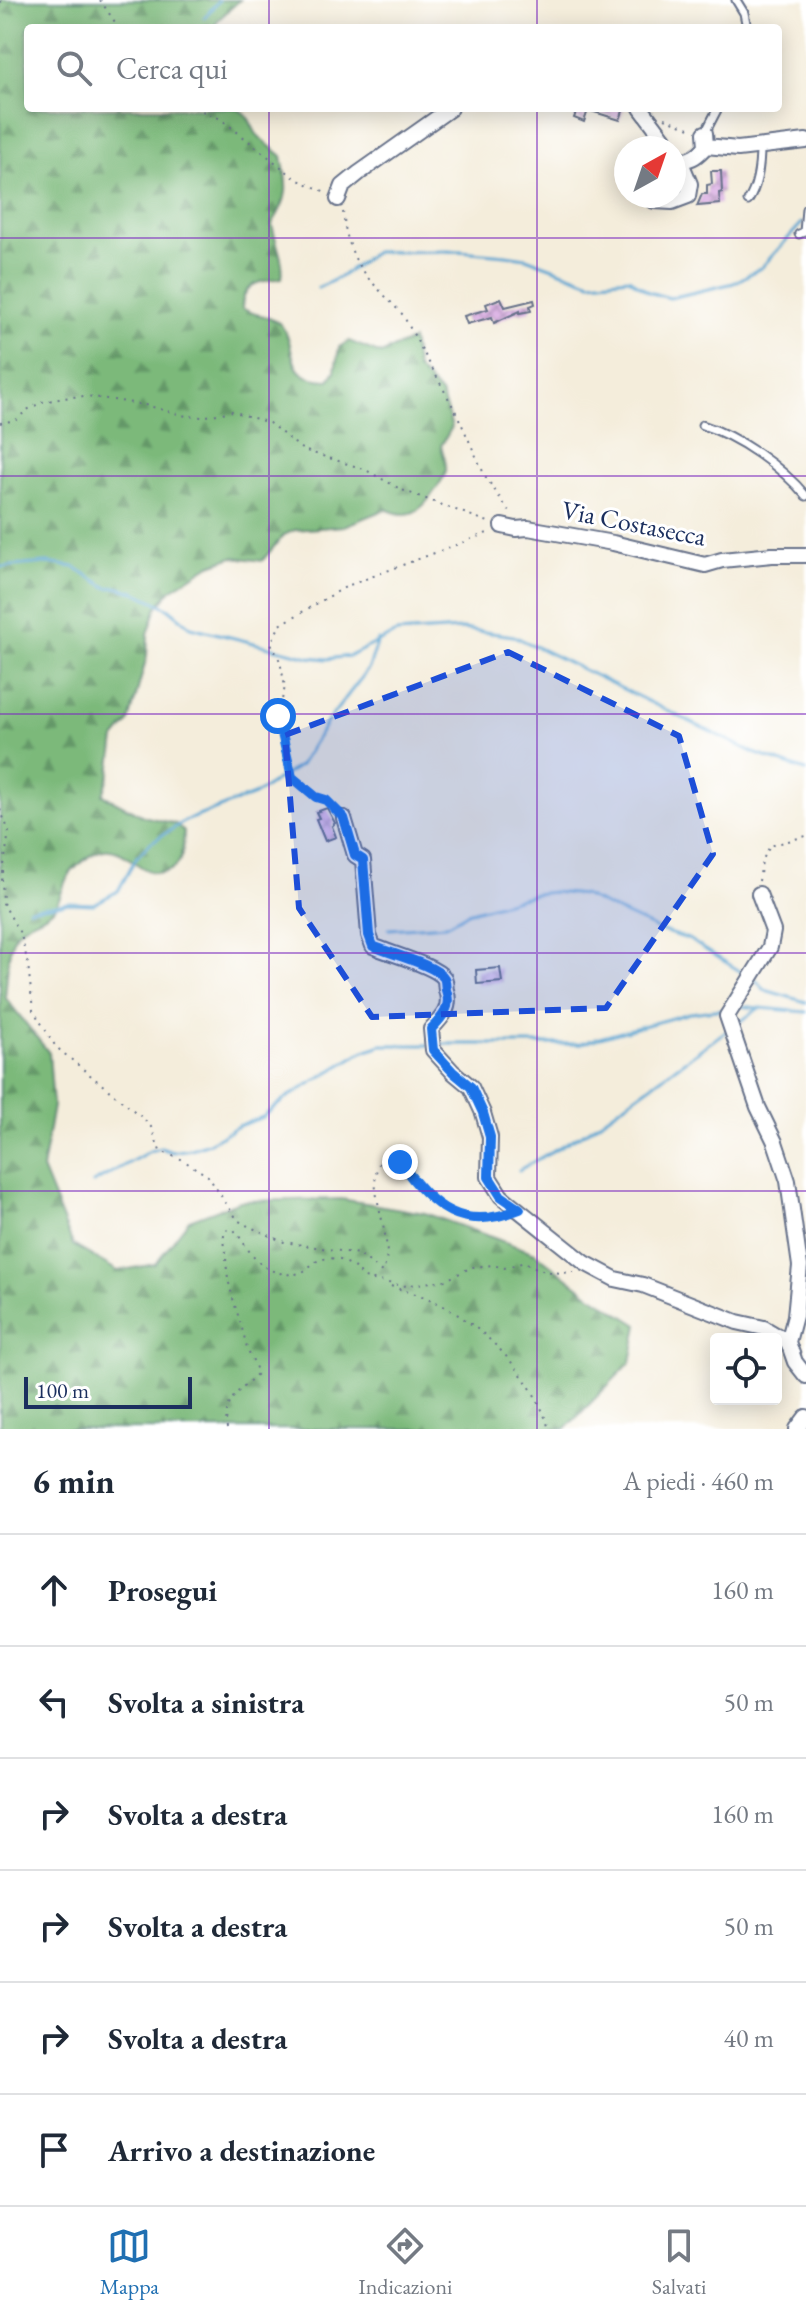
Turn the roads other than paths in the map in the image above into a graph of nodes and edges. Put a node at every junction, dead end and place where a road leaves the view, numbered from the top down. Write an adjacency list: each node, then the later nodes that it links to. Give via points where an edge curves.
1 (736, 0): 2 (lane)
2 (746, 24)
3 (445, 112): 13 (street, via 359,173 343,186)
4 (644, 112): 6 (street)
5 (716, 112): 7 (lane)
6 (662, 136)
7 (705, 140): 9 (street, via 738,149); 10 (street, via 691,159)
8 (806, 141): 9 (street)
9 (760, 147): 14 (lane)
10 (686, 157)
11 (686, 176): 12 (street)
12 (686, 197)
13 (338, 199)
14 (748, 201)
15 (806, 209): 16 (lane, via 804,232)
16 (799, 234)
17 (702, 425): 18 (lane, via 747,446)
18 (806, 496)
19 (509, 528): 20 (street, Via Costasecca, via 613,543 705,565)
20 (806, 555)
21 (344, 818): 23 (street, via 355,855 363,860 373,946 422,963 444,978 450,998 447,1011 431,1029 433,1050 471,1087 490,1137 489,1177 501,1196 585,1263 615,1279 764,1328)
22 (759, 894): 23 (street, via 773,931 770,947 727,1016 785,1170 800,1266)
23 (788, 1342): 24 (street)
24 (806, 1376)
25 (806, 1417): 26 (street)
26 (797, 1429)

